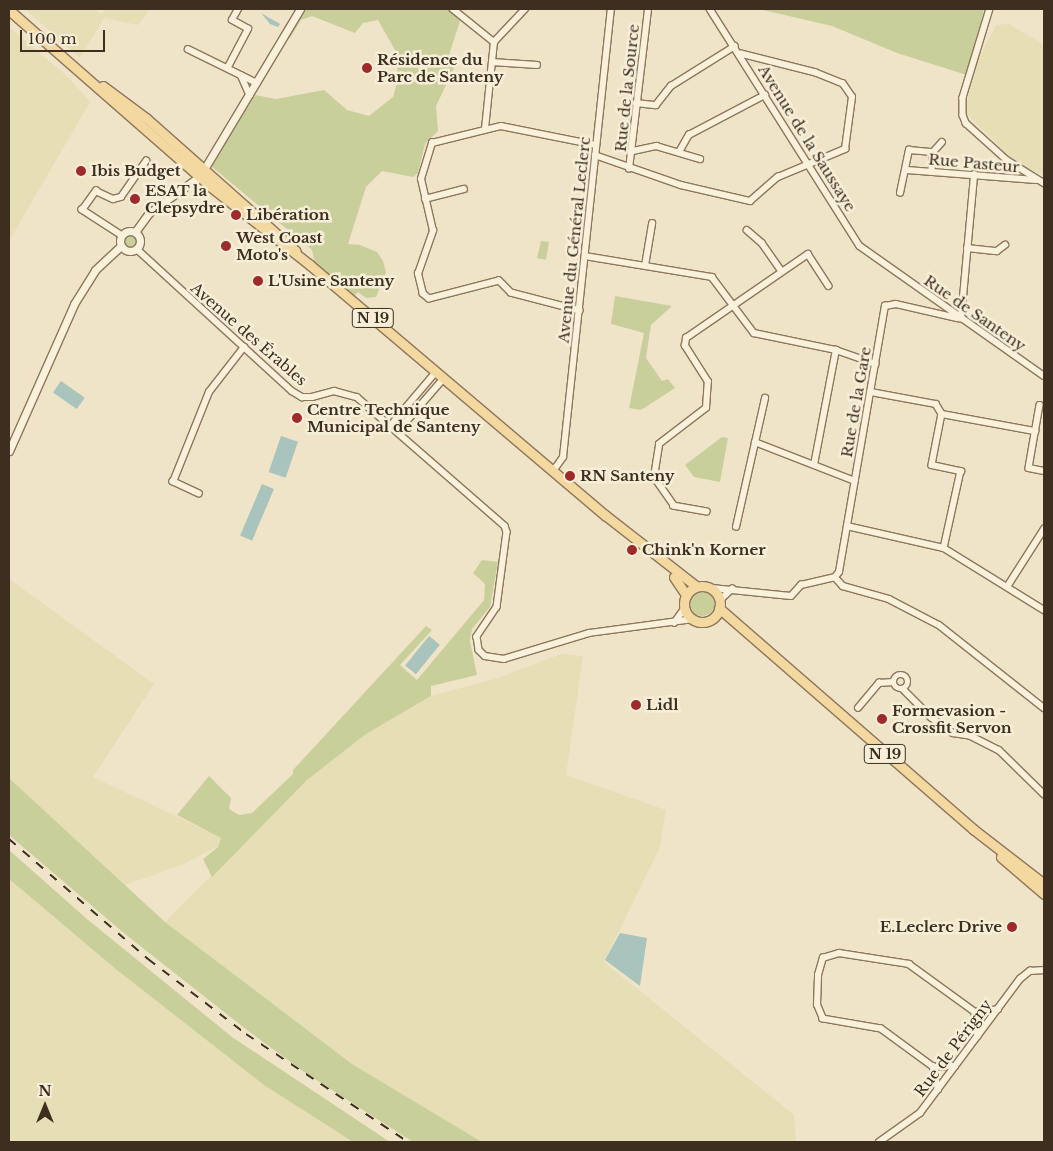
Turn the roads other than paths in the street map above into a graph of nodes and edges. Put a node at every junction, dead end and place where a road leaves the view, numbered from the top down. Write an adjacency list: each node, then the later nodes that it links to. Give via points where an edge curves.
1 (238, 9): 16 (street, via 232,20 248,29)
2 (299, 9): 18 (street)
3 (453, 9): 10 (street)
4 (525, 9): 10 (street)
5 (611, 9): 24 (street, Avenue du Général Leclerc)
6 (648, 9): 21 (street, Rue de la Source)
7 (710, 9): 11 (street, Avenue de la Saussaye)
8 (990, 9): 37 (street, via 963,98 963,115 982,138)
9 (9, 10): 34 (main road, N 19, via 118,106)
10 (494, 42): 14 (street)
11 (735, 46): 13 (street, Avenue de la Saussaye); 21 (street, via 671,86 656,105)
12 (188, 49): 16 (street)
13 (741, 54): 20 (street, Avenue de la Saussaye); 31 (street, via 816,73 843,84 852,97 845,149)
14 (492, 62): 15 (street); 22 (street)
15 (537, 66)
16 (228, 67): 17 (street)
17 (241, 75): 18 (street); 19 (street)
18 (258, 83): 19 (street)
19 (250, 95): 34 (street)
20 (765, 95): 26 (street, via 689,135); 31 (street, Avenue de la Saussaye)
21 (636, 103): 25 (street, Rue de la Source)
22 (486, 130): 24 (street, via 501,126 525,129); 40 (street, via 432,144 421,179)
23 (942, 142): 27 (street)
24 (596, 146): 28 (street, Avenue du Général Leclerc)
25 (634, 151): 26 (street, via 656,146); 32 (street, Rue de la Source)
26 (679, 152): 29 (street)
27 (933, 152): 33 (street, via 909,150); 35 (street)
28 (595, 155): 32 (street); 49 (street, Avenue du Général Leclerc)
29 (700, 159)
30 (146, 161): 44 (street, via 121,197 113,199 96,191 82,210)
31 (808, 165): 32 (street, via 778,177 750,200); 52 (street, Avenue de la Saussaye, via 860,246)
32 (629, 169)
33 (907, 170): 35 (street, Rue Pasteur); 39 (street)
34 (202, 172): 43 (street, via 149,213); 60 (main road, N 19)
35 (932, 172): 36 (street, Rue Pasteur)
36 (974, 175): 37 (street, Rue Pasteur); 48 (street)
37 (1041, 182)
38 (464, 189): 40 (street)
39 (900, 193)
40 (425, 198): 55 (street, via 433,231 418,274 423,294 429,299 500,281 511,293)
41 (652, 224): 50 (street)
42 (747, 230): 51 (street, via 762,243)
43 (135, 232): 44 (street); 47 (street, via 140,240)
44 (122, 236): 46 (street)
45 (1005, 245): 48 (street, via 997,251)
46 (122, 246): 47 (street, via 129,251); 71 (street, via 95,270 74,304)
47 (137, 248): 57 (street, Avenue des Érables)
48 (967, 248): 56 (street)
49 (585, 256): 50 (street); 55 (street, Avenue du Général Leclerc)
50 (645, 266): 54 (street, via 712,277)
51 (781, 270): 53 (street, via 808,254); 54 (street)
52 (892, 270): 56 (street, Rue de Santeny)
53 (829, 286)
54 (732, 305): 58 (street, via 754,333); 77 (street, via 686,338 685,346 708,382 706,408 659,444 654,477 674,506)
55 (580, 312): 73 (street, Avenue du Général Leclerc, via 563,457)
56 (961, 319): 59 (street, Rue de la Gare, via 888,304); 61 (street, Rue de Santeny)
57 (244, 347): 67 (street, Avenue des Érables, via 302,397 346,392); 76 (street, via 209,392 173,482)
58 (836, 350): 59 (street); 72 (street)
59 (876, 364): 63 (street, Rue de la Gare)
60 (436, 372): 62 (main road, N 19); 67 (street)
61 (1044, 376)
62 (444, 378): 68 (street); 73 (main road, N 19)
63 (871, 392): 66 (street, via 936,404); 75 (street, Rue de la Gare)
64 (765, 398): 70 (street)
65 (1040, 405): 69 (street)
66 (942, 414): 69 (street); 82 (street, via 932,465 961,471)
67 (391, 425): 68 (street, Avenue des Érables)
68 (398, 431): 94 (street, Avenue des Érables, via 495,516 508,532 497,607 477,637 479,650 486,656 504,659 589,633)
69 (1035, 431): 74 (street, via 1029,468)
70 (755, 442): 72 (street); 80 (street)
71 (9, 451)
72 (814, 465): 75 (street)
73 (554, 471): 78 (main road, N 19)
74 (1044, 471)
75 (855, 481): 79 (street, Rue de la Gare)
76 (199, 494)
77 (707, 512)
78 (605, 515): 84 (main road, N 19); 88 (main road, N 19, via 676,578)
79 (847, 526): 82 (street); 83 (street, Rue de la Gare, via 839,572)
80 (736, 527)
81 (1044, 528): 85 (street)
82 (944, 548): 85 (street)
83 (834, 577): 87 (street, via 802,585 791,596); 99 (street, via 843,586 889,599 939,625)
84 (696, 586): 86 (main road); 88 (main road)
85 (1007, 587): 91 (street)
86 (712, 588): 87 (street); 89 (main road)
87 (732, 588): 89 (street)
88 (686, 595): 90 (main road)
89 (719, 604): 92 (main road); 95 (main road, N 19)
90 (685, 608): 93 (main road); 94 (street)
91 (1044, 610)
92 (713, 618): 93 (main road); 95 (main road, N 19, via 731,625)
93 (694, 619): 94 (street, Avenue des Érables)
94 (674, 623)
95 (797, 679): 101 (main road, N 19)
96 (893, 682): 97 (street, via 896,688); 97 (street, via 897,676 904,676 908,681); 98 (street, via 879,684)
97 (904, 689): 100 (street, via 931,717 953,733 971,736 999,750)
98 (858, 708)
99 (1044, 708)
100 (1044, 794)
101 (973, 829): 102 (main road, N 19); 103 (main road, N 19)
102 (1044, 884)
103 (1044, 894)
104 (1044, 970): 105 (street, Rue de Périgny, via 1030,972 1020,979)
105 (998, 1009): 106 (street); 107 (street, Rue de Périgny)
106 (975, 1012): 107 (street); 109 (street, via 909,964 839,953 824,958 818,975 817,1005 823,1019 881,1029)
107 (978, 1036): 108 (street, Rue de Périgny)
108 (955, 1066): 109 (street); 110 (street, Rue de Périgny)
109 (933, 1067): 110 (street)
110 (938, 1090): 111 (street, Rue de Périgny, via 912,1121)
111 (879, 1142)

